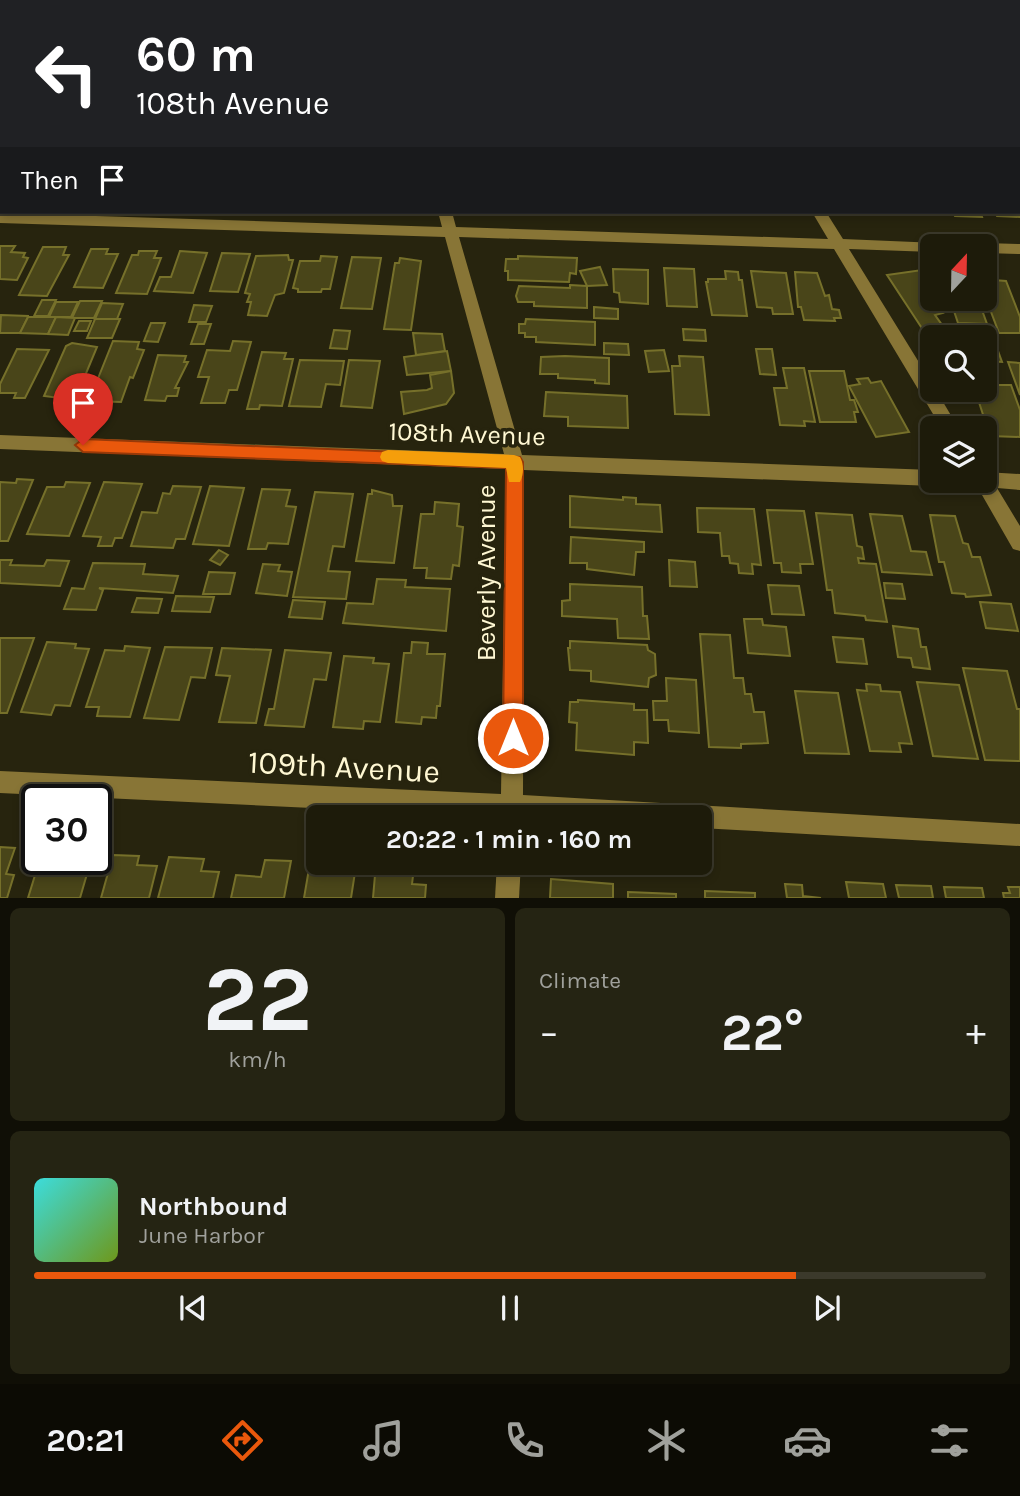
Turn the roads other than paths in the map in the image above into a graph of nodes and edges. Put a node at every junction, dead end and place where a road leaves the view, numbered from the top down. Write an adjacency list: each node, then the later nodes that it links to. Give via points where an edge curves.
1 (446, 214): 4 (street, Beverly Avenue)
2 (820, 214): 5 (street)
3 (0, 218): 4 (street)
4 (450, 231): 5 (street); 11 (street, Beverly Avenue)
5 (839, 244): 6 (street); 9 (street)
6 (920, 247)
7 (998, 248): 8 (street)
8 (1020, 249)
9 (943, 416)
10 (0, 442): 11 (street, 108th Avenue)
11 (514, 462): 12 (street, 108th Avenue); 19 (street, Beverly Avenue)
12 (920, 478)
13 (997, 481): 14 (street)
14 (1020, 482)
15 (991, 493): 16 (street)
16 (1020, 544)
17 (0, 782): 18 (street, 109th Avenue)
18 (393, 805)
19 (512, 805)
20 (712, 821): 21 (street, 109th Avenue)
21 (1020, 835)
22 (508, 875): 23 (street)
23 (507, 898)

